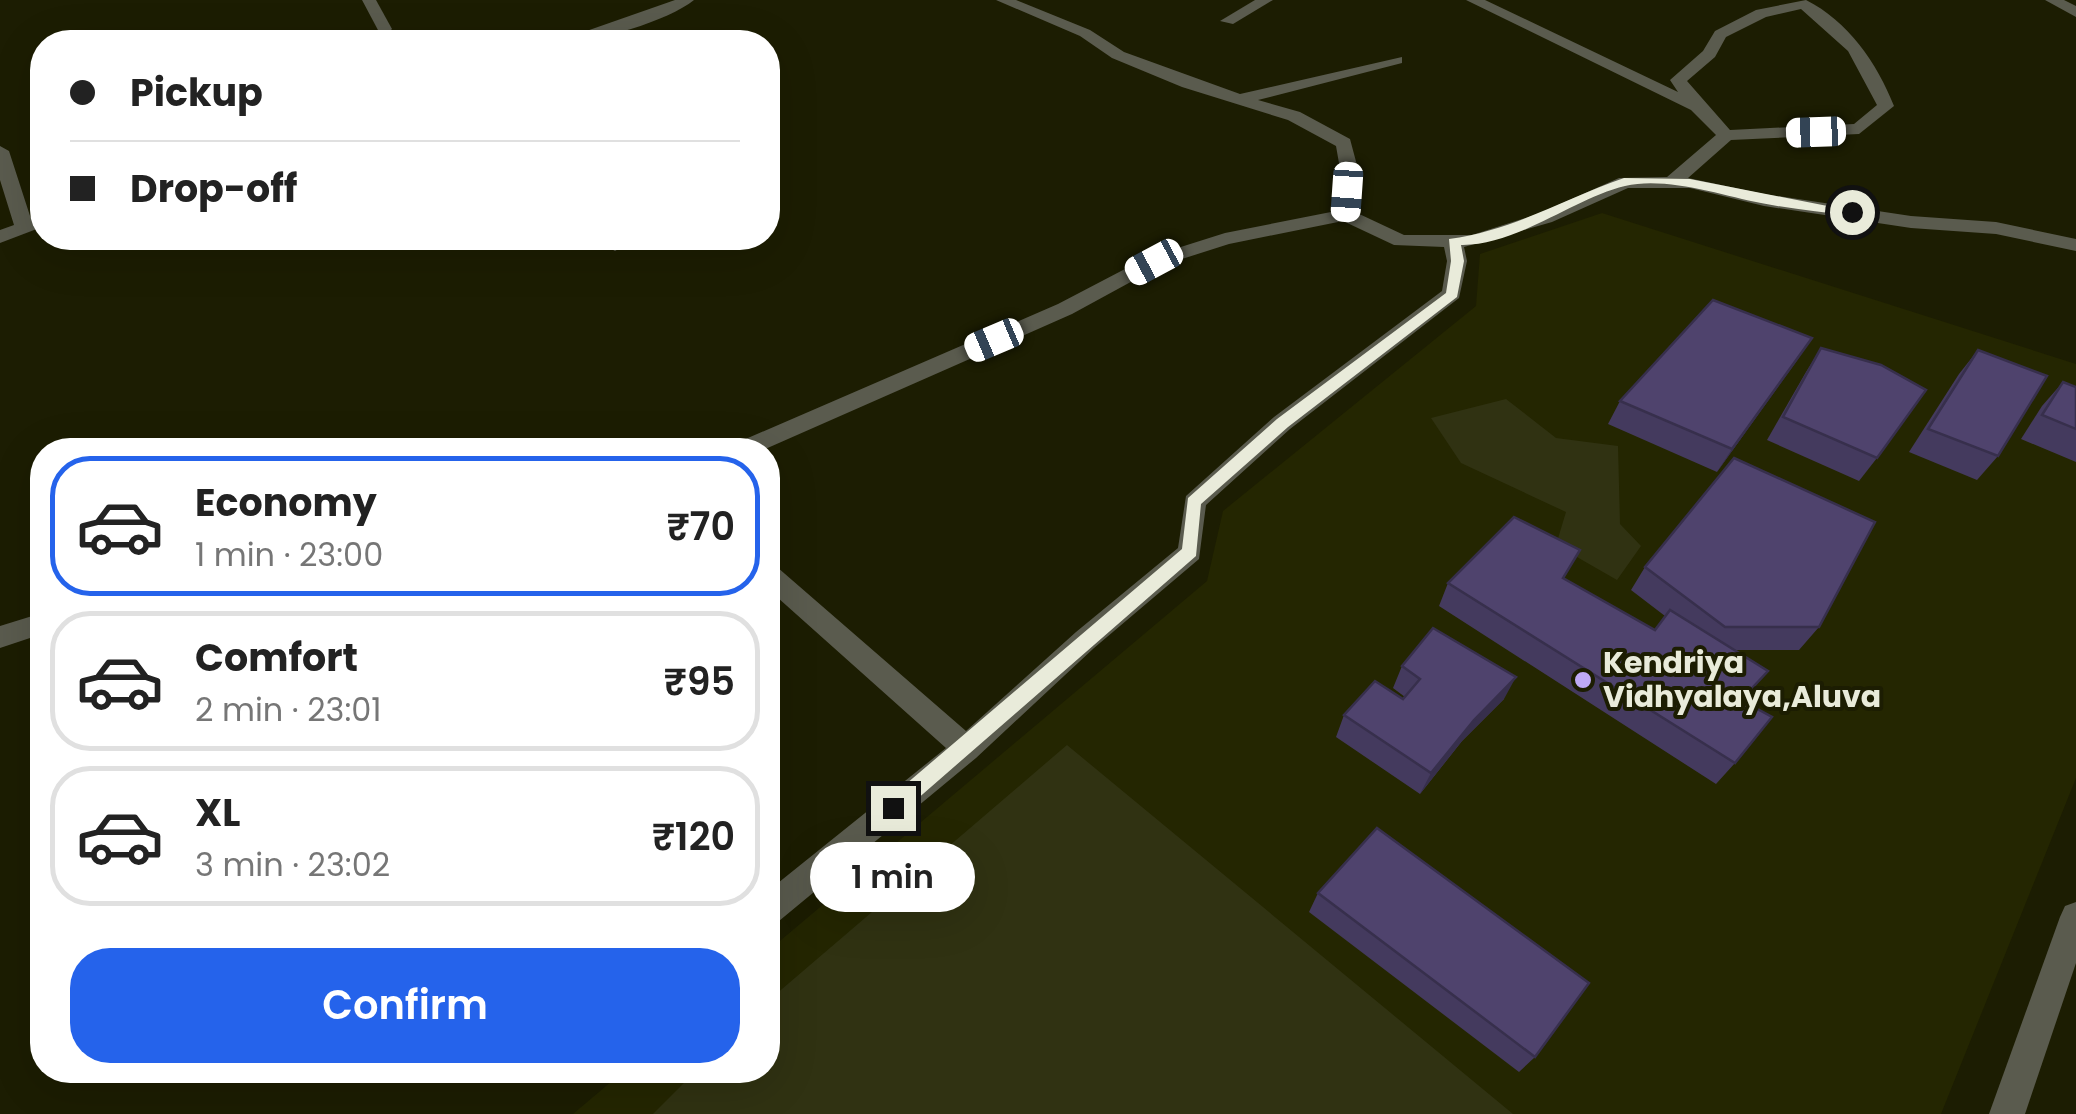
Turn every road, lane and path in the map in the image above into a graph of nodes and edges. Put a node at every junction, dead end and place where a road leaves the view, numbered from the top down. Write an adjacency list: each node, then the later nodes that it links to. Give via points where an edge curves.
1 (368, 0): 12 (street)
2 (687, 0): 13 (street)
3 (1003, 0): 9 (street)
4 (1057, 0): 9 (street)
5 (1266, 0): 11 (street)
6 (1472, 0): 16 (street)
7 (2052, 0): 10 (street)
8 (1801, 2): 16 (street, via 1720,34 1709,54 1678,80); 17 (street, via 1851,41 1875,74 1886,106 1859,128)
9 (1032, 11): 15 (street, via 1085,33 1118,56)
10 (2076, 12)
11 (1228, 21)
12 (384, 28)
13 (604, 30)
14 (1396, 60): 15 (street)
15 (1242, 99): 20 (street, via 1344,143)
16 (1698, 108): 17 (street)
17 (1726, 135): 19 (street)
18 (0, 151): 21 (street)
19 (1672, 183): 24 (street, via 1624,182 1545,218 1473,242); 25 (street, via 1911,222 1996,228)
20 (1345, 215): 24 (street, via 1400,241); 26 (street, via 1225,238 1154,262 1065,309)
21 (30, 217)
22 (30, 225): 23 (street)
23 (0, 237)
24 (1454, 241): 30 (street, via 1452,294 1282,423 1194,502 1190,552)
25 (2076, 246)
26 (769, 438)
27 (780, 585): 30 (street)
28 (30, 628): 29 (street)
29 (0, 638)
30 (966, 749): 31 (street)
31 (780, 900)
32 (2076, 917): 33 (street)
33 (2007, 1114)

